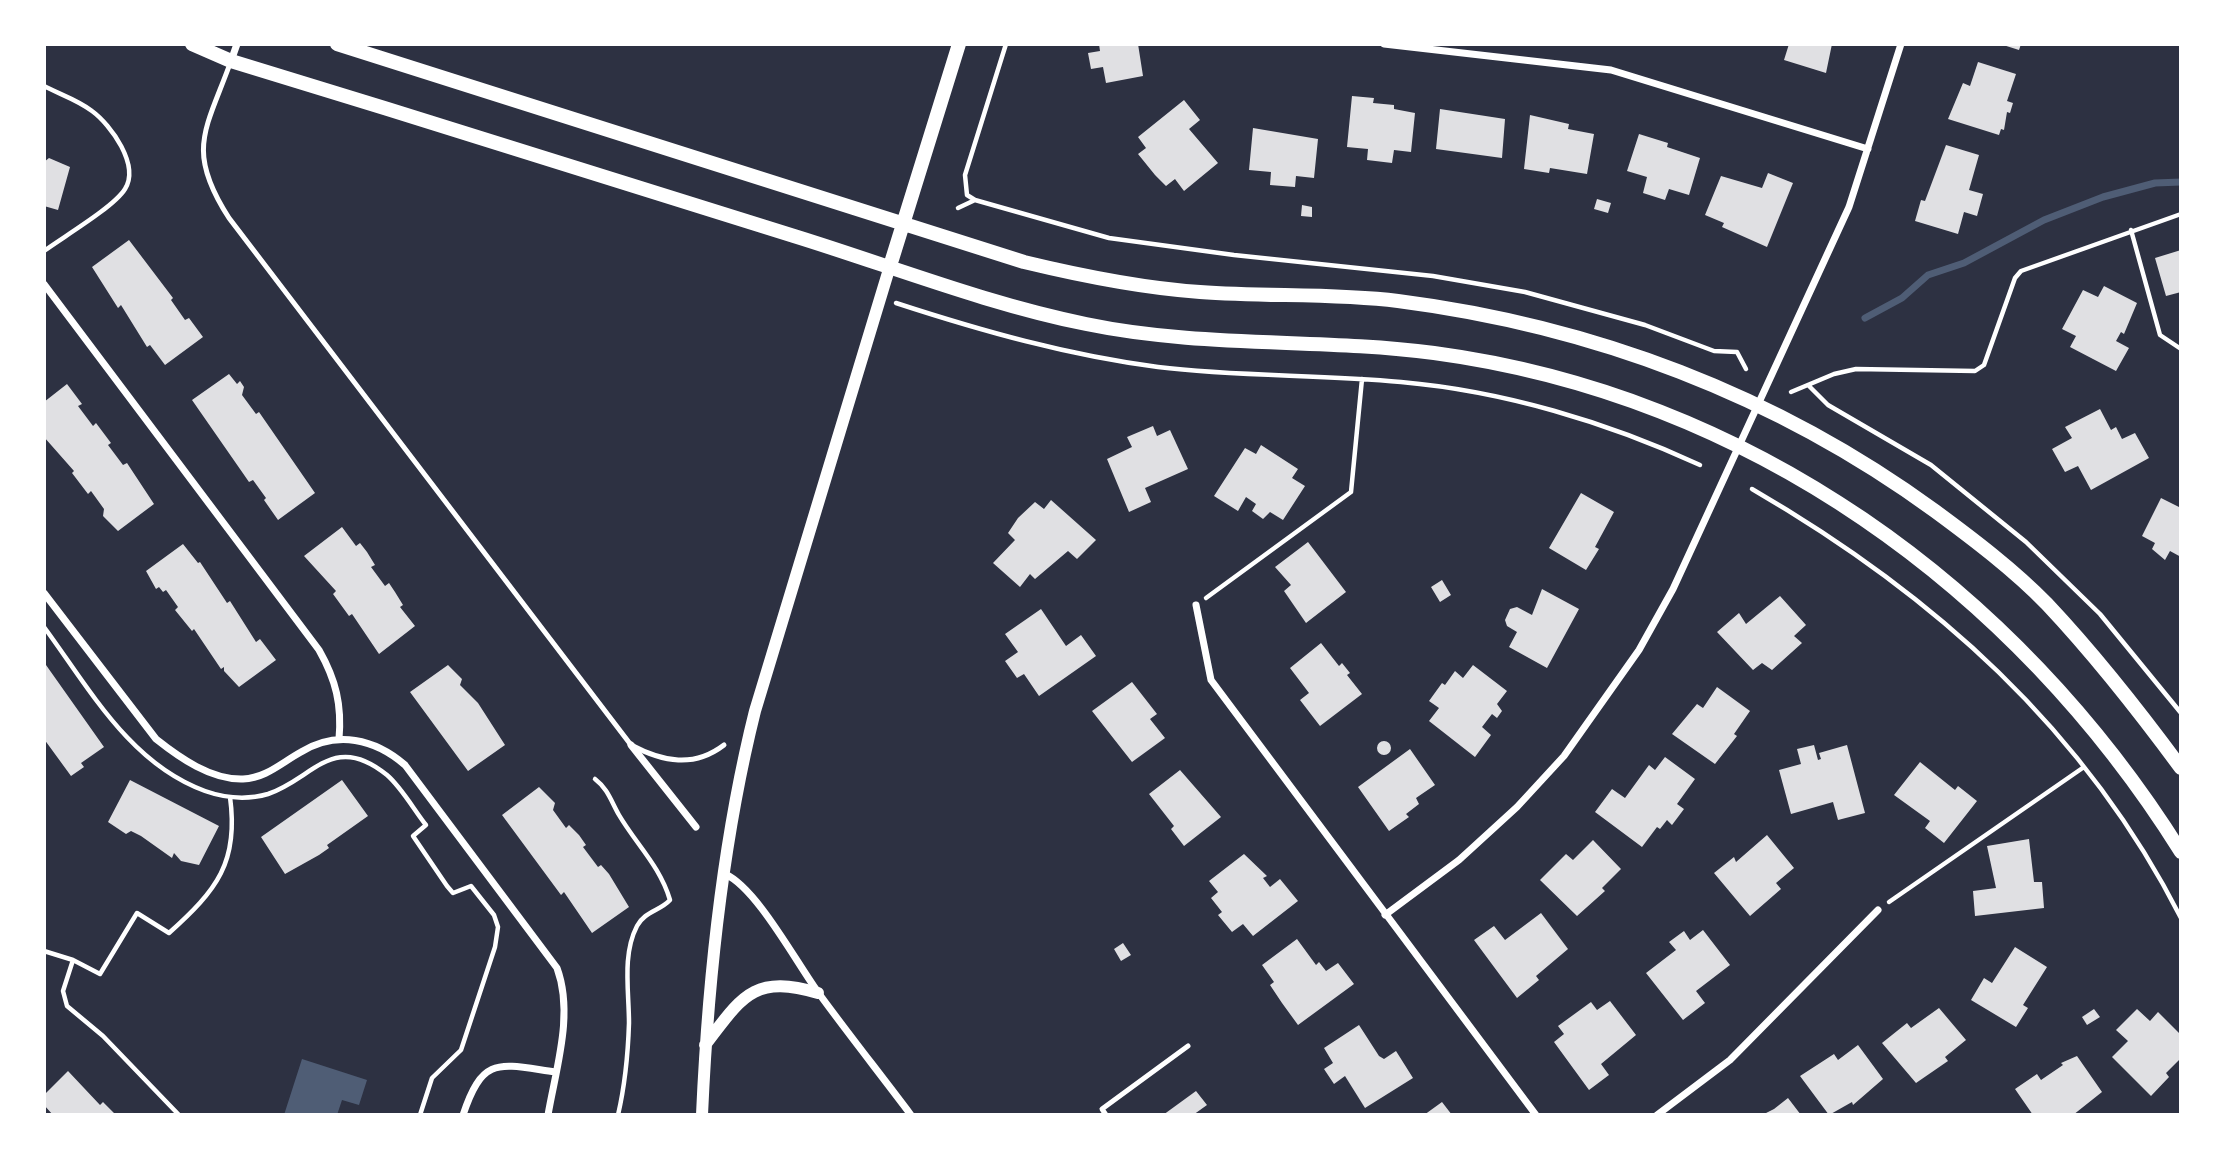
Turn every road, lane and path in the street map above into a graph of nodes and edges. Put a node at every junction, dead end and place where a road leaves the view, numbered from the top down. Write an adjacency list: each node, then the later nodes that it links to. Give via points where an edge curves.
1 (192, 44): 8 (main road)
2 (237, 44): 8 (street)
3 (337, 44): 14 (main road)
4 (959, 44): 14 (main road)
5 (1006, 44): 11 (path, via 965,175 967,195)
6 (1384, 44): 10 (street, via 1611,70)
7 (1901, 44): 10 (street)
8 (231, 61): 17 (main road); 32 (lane, via 207,120 202,148 212,191)
9 (44, 86): 16 (path, via 106,123 131,172 125,189)
10 (1868, 149): 24 (street, via 1849,207)
11 (975, 200): 12 (path); 21 (path, via 1109,238 1433,276 1525,292 1645,325 1714,351 1737,352)
12 (958, 208)
13 (2181, 214): 15 (path)
14 (903, 221): 17 (main road); 24 (main road, via 1089,278 1198,292 1327,296 1456,309 1557,330 1623,349)
15 (2131, 230): 20 (path, via 2160,335); 23 (path, via 2021,271 1984,365 1975,371 1856,369)
16 (44, 251)
17 (890, 266): 19 (street); 25 (main road, via 1088,325 1221,340 1371,346 1505,366 1622,399)
18 (44, 284): 31 (street, via 319,650 338,694)
19 (882, 298): 22 (path, via 1075,355 1160,367); 40 (street, via 755,712 739,775)
20 (2181, 349)
21 (1745, 369)
22 (1363, 379): 26 (path, via 1508,399 1642,438); 29 (path, via 1351,492)
23 (1791, 392)
24 (1757, 403): 25 (street); 35 (main road, via 1867,465 1996,559 2046,603 2125,694)
25 (1738, 446): 39 (main road, via 1880,529 1988,617 2047,674 2102,737); 42 (street, via 1673,589 1599,711 1517,807 1459,860)
26 (1700, 465)
27 (1752, 489): 34 (path, via 1927,606 2020,693)
28 (44, 593): 31 (street, via 156,739 214,774 260,776 312,746)
29 (1196, 605): 42 (street, via 1211,680)
30 (44, 627): 37 (path, via 127,738 153,763 205,791)
31 (339, 739): 49 (street, via 376,745 405,765 557,968 565,1009)
32 (631, 745): 33 (lane, via 667,760 690,761 711,755); 38 (street)
33 (724, 745)
34 (2084, 767): 41 (path); 43 (path, via 2156,868)
35 (2181, 768)
36 (595, 779): 54 (path, via 605,787 656,868 670,900 663,908 648,912 629,949 627,1058)
37 (230, 797): 45 (path, via 233,843 229,858 198,905 169,933 137,913 100,974); 51 (path, via 270,793 318,763 353,758 374,766 389,777 426,825 413,836 447,886 453,893 471,886 494,915 498,927 495,947 470,1028 461,1050 432,1078)
38 (696, 827)
39 (2181, 852)
40 (725, 873): 46 (street, via 751,895); 47 (street)
41 (1878, 910): 59 (street, via 1730,1060)
42 (1385, 915): 58 (street)
43 (2181, 918)
44 (44, 951): 45 (path)
45 (73, 960): 50 (path, via 63,991 67,1006 103,1035)
46 (818, 993): 47 (street, via 793,986 753,992 739,1000); 56 (street)
47 (705, 1045): 55 (street)
48 (1188, 1046): 57 (lane, via 1102,1109)
49 (555, 1072): 52 (street, via 497,1066 482,1074 472,1087); 53 (street)
50 (179, 1115)
51 (420, 1115)
52 (463, 1115)
53 (548, 1115)
54 (618, 1115)
55 (702, 1115)
56 (911, 1115)
57 (1106, 1115)
58 (1536, 1115)
59 (1657, 1115)

